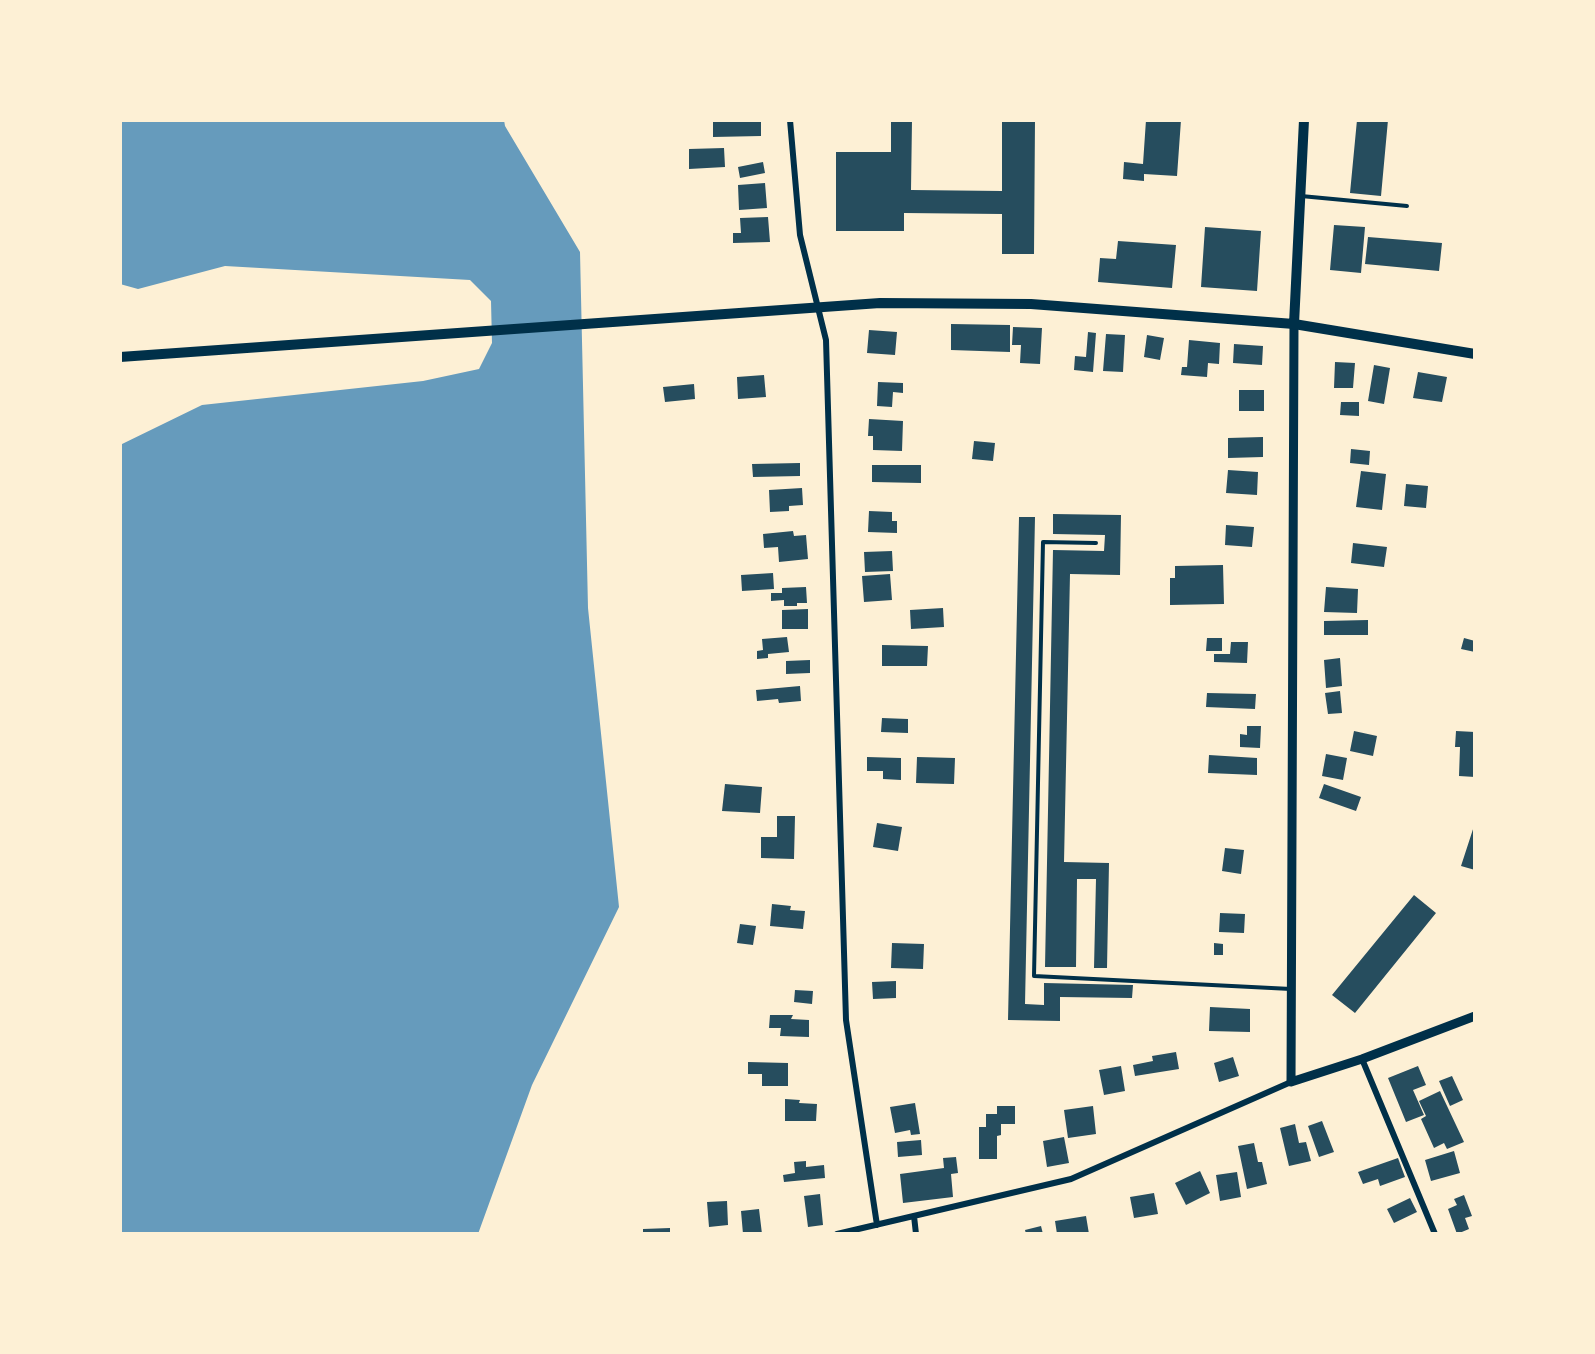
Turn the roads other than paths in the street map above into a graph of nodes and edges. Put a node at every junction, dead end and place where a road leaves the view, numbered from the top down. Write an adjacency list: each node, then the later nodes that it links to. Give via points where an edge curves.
1 (790, 120): 5 (street, via 800,235)
2 (1304, 120): 3 (main road)
3 (1300, 196): 4 (lane); 6 (main road)
4 (1407, 206)
5 (818, 308): 6 (main road, via 880,303 1031,304); 8 (main road); 15 (street, via 826,340 846,1020)
6 (1294, 324): 7 (main road); 10 (street)
7 (1475, 354)
8 (120, 357)
9 (1096, 543): 10 (lane, via 1043,542 1034,976)
10 (1292, 988): 13 (street)
11 (1475, 1016): 12 (street)
12 (1362, 1059): 13 (street); 18 (street)
13 (1291, 1082): 14 (street, via 1071,1179)
14 (914, 1216): 15 (street); 17 (street)
15 (878, 1225): 16 (street)
16 (837, 1234)
17 (916, 1234)
18 (1435, 1234)

